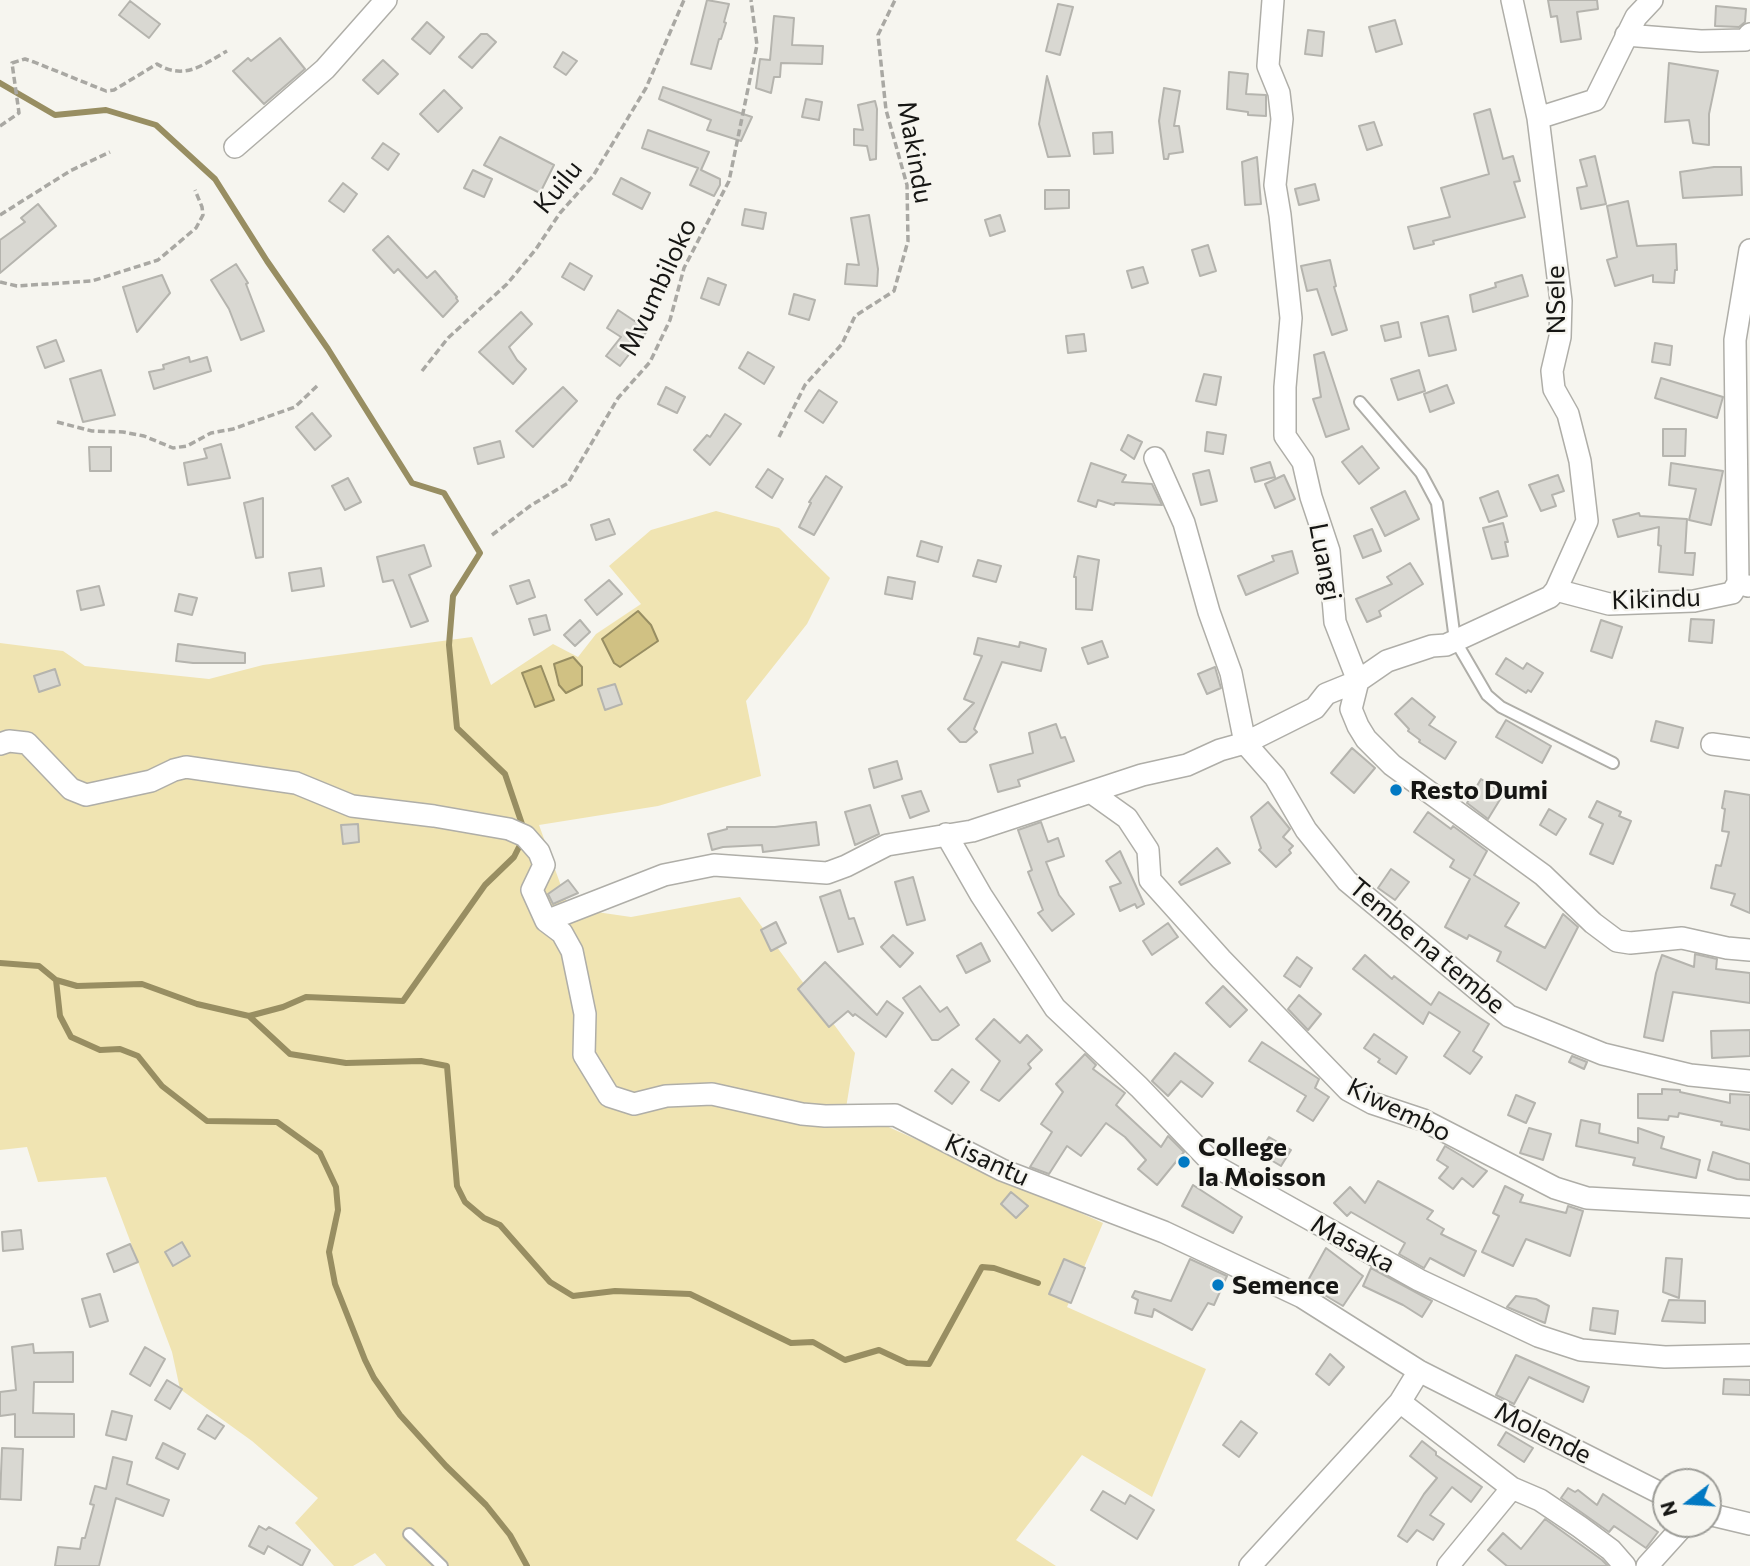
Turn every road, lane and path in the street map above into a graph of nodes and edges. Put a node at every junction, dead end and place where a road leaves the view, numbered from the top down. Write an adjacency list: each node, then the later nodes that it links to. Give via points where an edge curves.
1 (386, 0): 13 (street, via 326,69)
2 (684, 0): 20 (path, Kuilu, via 646,88 593,176 507,284 448,338)
3 (751, 0): 26 (path, Mvumbiloko, via 757,45 729,181 684,268 670,320 650,362 618,398 568,483)
4 (895, 0): 24 (path, Makindu, via 878,35 886,110 907,185 908,242 894,290 855,316 842,344 805,385)
5 (1273, 0): 30 (street, Luangi, via 1268,66 1279,93 1282,119 1275,184 1291,318 1285,436 1303,462 1329,551 1335,622)
6 (1512, 0): 11 (street, NSele)
7 (1652, 0): 9 (street)
8 (1750, 34): 9 (street, via 1745,40 1701,41)
9 (1626, 35): 11 (street, via 1595,100)
10 (227, 51): 12 (path, via 191,71 158,64 106,91 33,62 12,63 19,113)
11 (1538, 118): 28 (street, NSele, via 1561,301 1554,388 1568,414 1580,461 1587,521)
12 (0, 126)
13 (235, 147)
14 (110, 152): 16 (path)
15 (195, 190): 18 (path, via 203,215 176,247 158,260 92,281 17,286)
16 (0, 215)
17 (1750, 250): 19 (street)
18 (0, 282)
19 (1743, 336): 27 (street)
20 (422, 371)
21 (319, 384): 23 (path, via 295,407 211,433 187,446 173,448 145,436)
22 (1360, 401): 29 (lane, via 1421,473 1437,503)
23 (57, 422)
24 (779, 437)
25 (1155, 458): 31 (street, via 1184,523 1231,673)
26 (492, 535)
27 (1744, 585): 28 (street, Kikindu, via 1732,593 1693,601 1609,604)
28 (1556, 590): 29 (street, via 1550,597)
29 (1455, 640): 30 (street, via 1387,661); 35 (lane, via 1487,695 1501,707)
30 (1358, 681): 31 (street, via 1326,694 1315,708); 39 (street, Luangi, via 1351,709 1366,739 1392,765 1543,874 1617,941 1682,938)
31 (1245, 743): 36 (street); 40 (street, Tembe na tembe, via 1275,777 1306,830 1347,881 1509,1016 1603,1054 1690,1075)
32 (0, 744): 38 (street, Kisantu, via 27,743 71,789 86,794 151,781 186,767 296,783 352,806 509,830 525,836 539,852 544,865 532,890)
33 (1712, 744): 34 (street)
34 (1750, 750)
35 (1613, 763)
36 (1092, 793): 37 (street, via 972,831); 41 (street, Kiwembo, via 1127,818 1149,850 1150,880 1348,1090 1371,1103 1423,1120 1555,1188 1587,1198)
37 (946, 834): 38 (street, via 887,845 827,873 714,865 664,875); 42 (street, Masaka, via 1055,1008 1216,1166 1419,1280 1538,1336 1581,1350 1665,1357)
38 (546, 921): 43 (street, Kisantu, via 562,933 572,951 585,1014 583,1055 609,1096 634,1104 666,1096 712,1094 802,1114 895,1115 1002,1170 1164,1232 1302,1297)
39 (1750, 950)
40 (1750, 1082)
41 (1750, 1208)
42 (1750, 1355)
43 (1419, 1371): 44 (street); 46 (street, Molende)
44 (1400, 1402): 45 (street); 52 (street)
45 (1512, 1488): 53 (street); 54 (street, via 1540,1500 1580,1527)
46 (1652, 1489)
47 (1722, 1517): 48 (street)
48 (1750, 1524)
49 (409, 1534): 51 (lane)
50 (1672, 1538): 55 (street)
51 (442, 1566)
52 (1250, 1566)
53 (1448, 1566)
54 (1625, 1566)
55 (1647, 1566)

